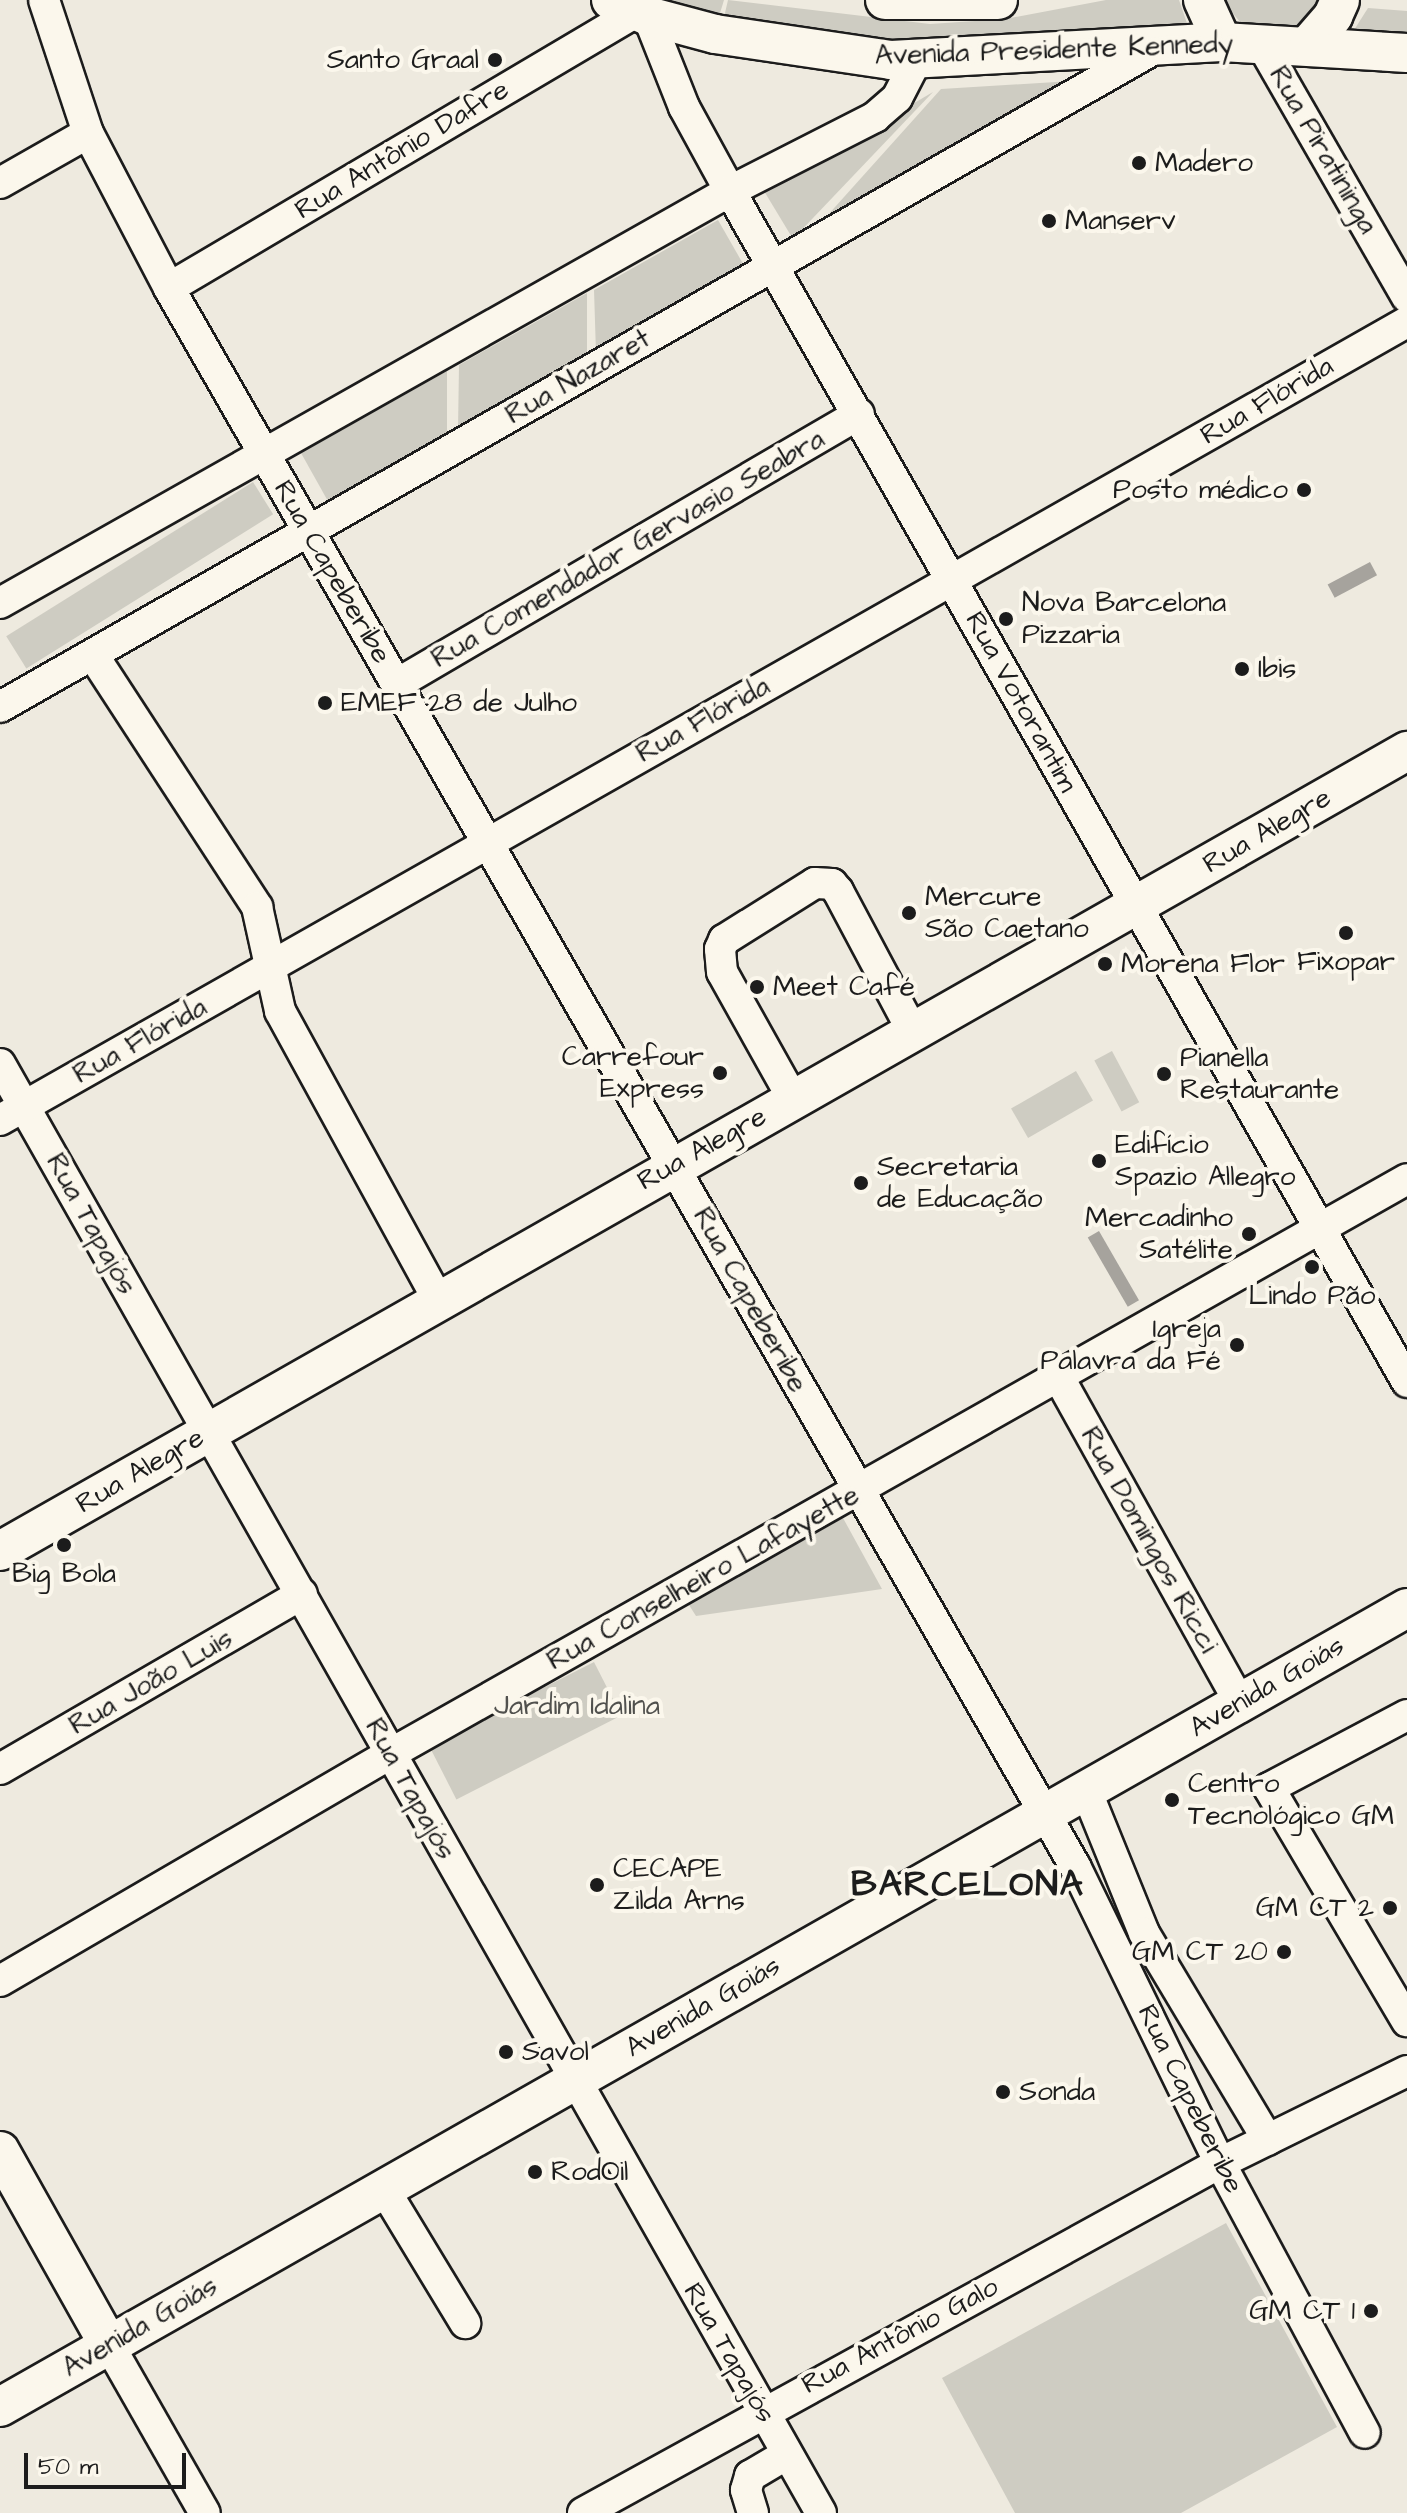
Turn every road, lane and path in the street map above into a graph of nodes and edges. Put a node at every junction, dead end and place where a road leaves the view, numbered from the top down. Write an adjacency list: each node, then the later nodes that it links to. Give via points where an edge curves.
1 (44, 0): 13 (street, Rua Capeberibe)
2 (885, 0): 3 (main road, Avenida Presidente Kennedy)
3 (998, 0)
4 (1203, 0): 7 (main road)
5 (1340, 0): 8 (main road)
6 (632, 10): 12 (main road, Avenida Presidente Kennedy, via 826,54); 15 (street, Rua Votorantim); 17 (street, Rua Antônio Dafre)
7 (1222, 42): 9 (main road, Avenida Presidente Kennedy); 10 (main road, Avenida Presidente Kennedy)
8 (1309, 44): 9 (main road, Avenida Presidente Kennedy); 11 (main road, Avenida Presidente Kennedy)
9 (1262, 45): 18 (street, Rua Piratininga)
10 (1156, 48): 12 (main road, Avenida Presidente Kennedy); 16 (street, Rua Nazaret)
11 (1407, 53)
12 (916, 61): 15 (street, via 897,98 875,117)
13 (88, 133): 14 (street); 17 (street, Rua Capeberibe)
14 (0, 183)
15 (730, 191): 16 (street, Rua Votorantim); 21 (street)
16 (774, 263): 20 (street, Rua Votorantim); 22 (street, Rua Nazaret)
17 (169, 288): 21 (street, Rua Capeberibe)
18 (1407, 297)
19 (1407, 322): 23 (street, Rua Flórida)
20 (859, 414): 23 (street, Rua Votorantim); 26 (street, Rua Comendador Gervasio Seabra)
21 (265, 455): 22 (street, Rua Capeberibe); 24 (street)
22 (308, 532): 25 (street, Rua Nazaret); 26 (street, Rua Capeberibe)
23 (953, 579): 29 (street, Rua Flórida); 30 (street, Rua Votorantim)
24 (0, 603)
25 (93, 655): 27 (street, Rua Nazaret); 31 (street, via 257,907)
26 (397, 684): 29 (street, Rua Capeberibe)
27 (0, 707)
28 (1407, 751): 30 (main road, Rua Alegre)
29 (487, 842): 31 (street, Rua Flórida); 36 (street, Rua Capeberibe)
30 (1135, 907): 32 (main road, Rua Alegre); 38 (street, Rua Votorantim)
31 (272, 967): 35 (street, Rua Flórida); 39 (street, via 280,1011)
32 (913, 1032): 34 (main road, Rua Alegre); 34 (street, via 838,891 832,884 815,883 724,940 720,949 722,972)
33 (0, 1064): 35 (street, Rua Tapajós)
34 (793, 1099): 36 (main road, Rua Alegre)
35 (12, 1113): 42 (street, Rua Tapajós)
36 (673, 1164): 39 (main road, Rua Alegre); 43 (street, Rua Capeberibe)
37 (1407, 1179): 38 (street, Rua Conselheiro Lafayette)
38 (1322, 1226): 40 (street, Rua Conselheiro Lafayette); 41 (street, Rua Votorantim)
39 (439, 1302): 42 (main road, Rua Alegre)
40 (1058, 1376): 43 (street, Rua Conselheiro Lafayette); 47 (street, Rua Domingos Ricci)
41 (1407, 1382)
42 (209, 1432): 44 (main road, Rua Alegre); 45 (street, Rua Tapajós)
43 (858, 1492): 49 (street, Rua Conselheiro Lafayette); 52 (street, Rua Capeberibe)
44 (0, 1551)
45 (302, 1594): 49 (street, Rua Tapajós); 50 (street, Rua João Luis)
46 (1407, 1608): 47 (main road, Avenida Goiás)
47 (1240, 1703): 51 (main road, Avenida Goiás)
48 (1407, 1715): 54 (street, via 1269,1788)
49 (390, 1754): 53 (street, Rua Conselheiro Lafayette); 56 (street, Rua Tapajós)
50 (0, 1769)
51 (1086, 1790): 52 (main road, Avenida Goiás); 57 (street, via 1144,1933)
52 (1045, 1813): 56 (main road, Avenida Goiás); 59 (street, Rua Capeberibe)
53 (0, 1981)
54 (1407, 2021)
55 (1407, 2071): 57 (street, Rua Antônio Galo)
56 (573, 2081): 60 (main road, Avenida Goiás); 64 (street, Rua Tapajós)
57 (1268, 2140): 59 (street, Rua Antônio Galo)
58 (0, 2151): 62 (main road)
59 (1220, 2163): 64 (street, Rua Antônio Galo); 65 (street, Rua Capeberibe)
60 (384, 2189): 61 (street); 62 (main road, Avenida Goiás)
61 (465, 2323)
62 (109, 2345): 63 (main road, Avenida Goiás); 67 (street)
63 (0, 2407)
64 (762, 2411): 66 (street, Rua Tapajós); 68 (street, Rua Antônio Galo)
65 (1365, 2433)
66 (787, 2454): 69 (street, via 750,2476 746,2490); 70 (street, Rua Tapajós)
67 (205, 2513)
68 (583, 2513)
69 (753, 2513)
70 (821, 2513)

